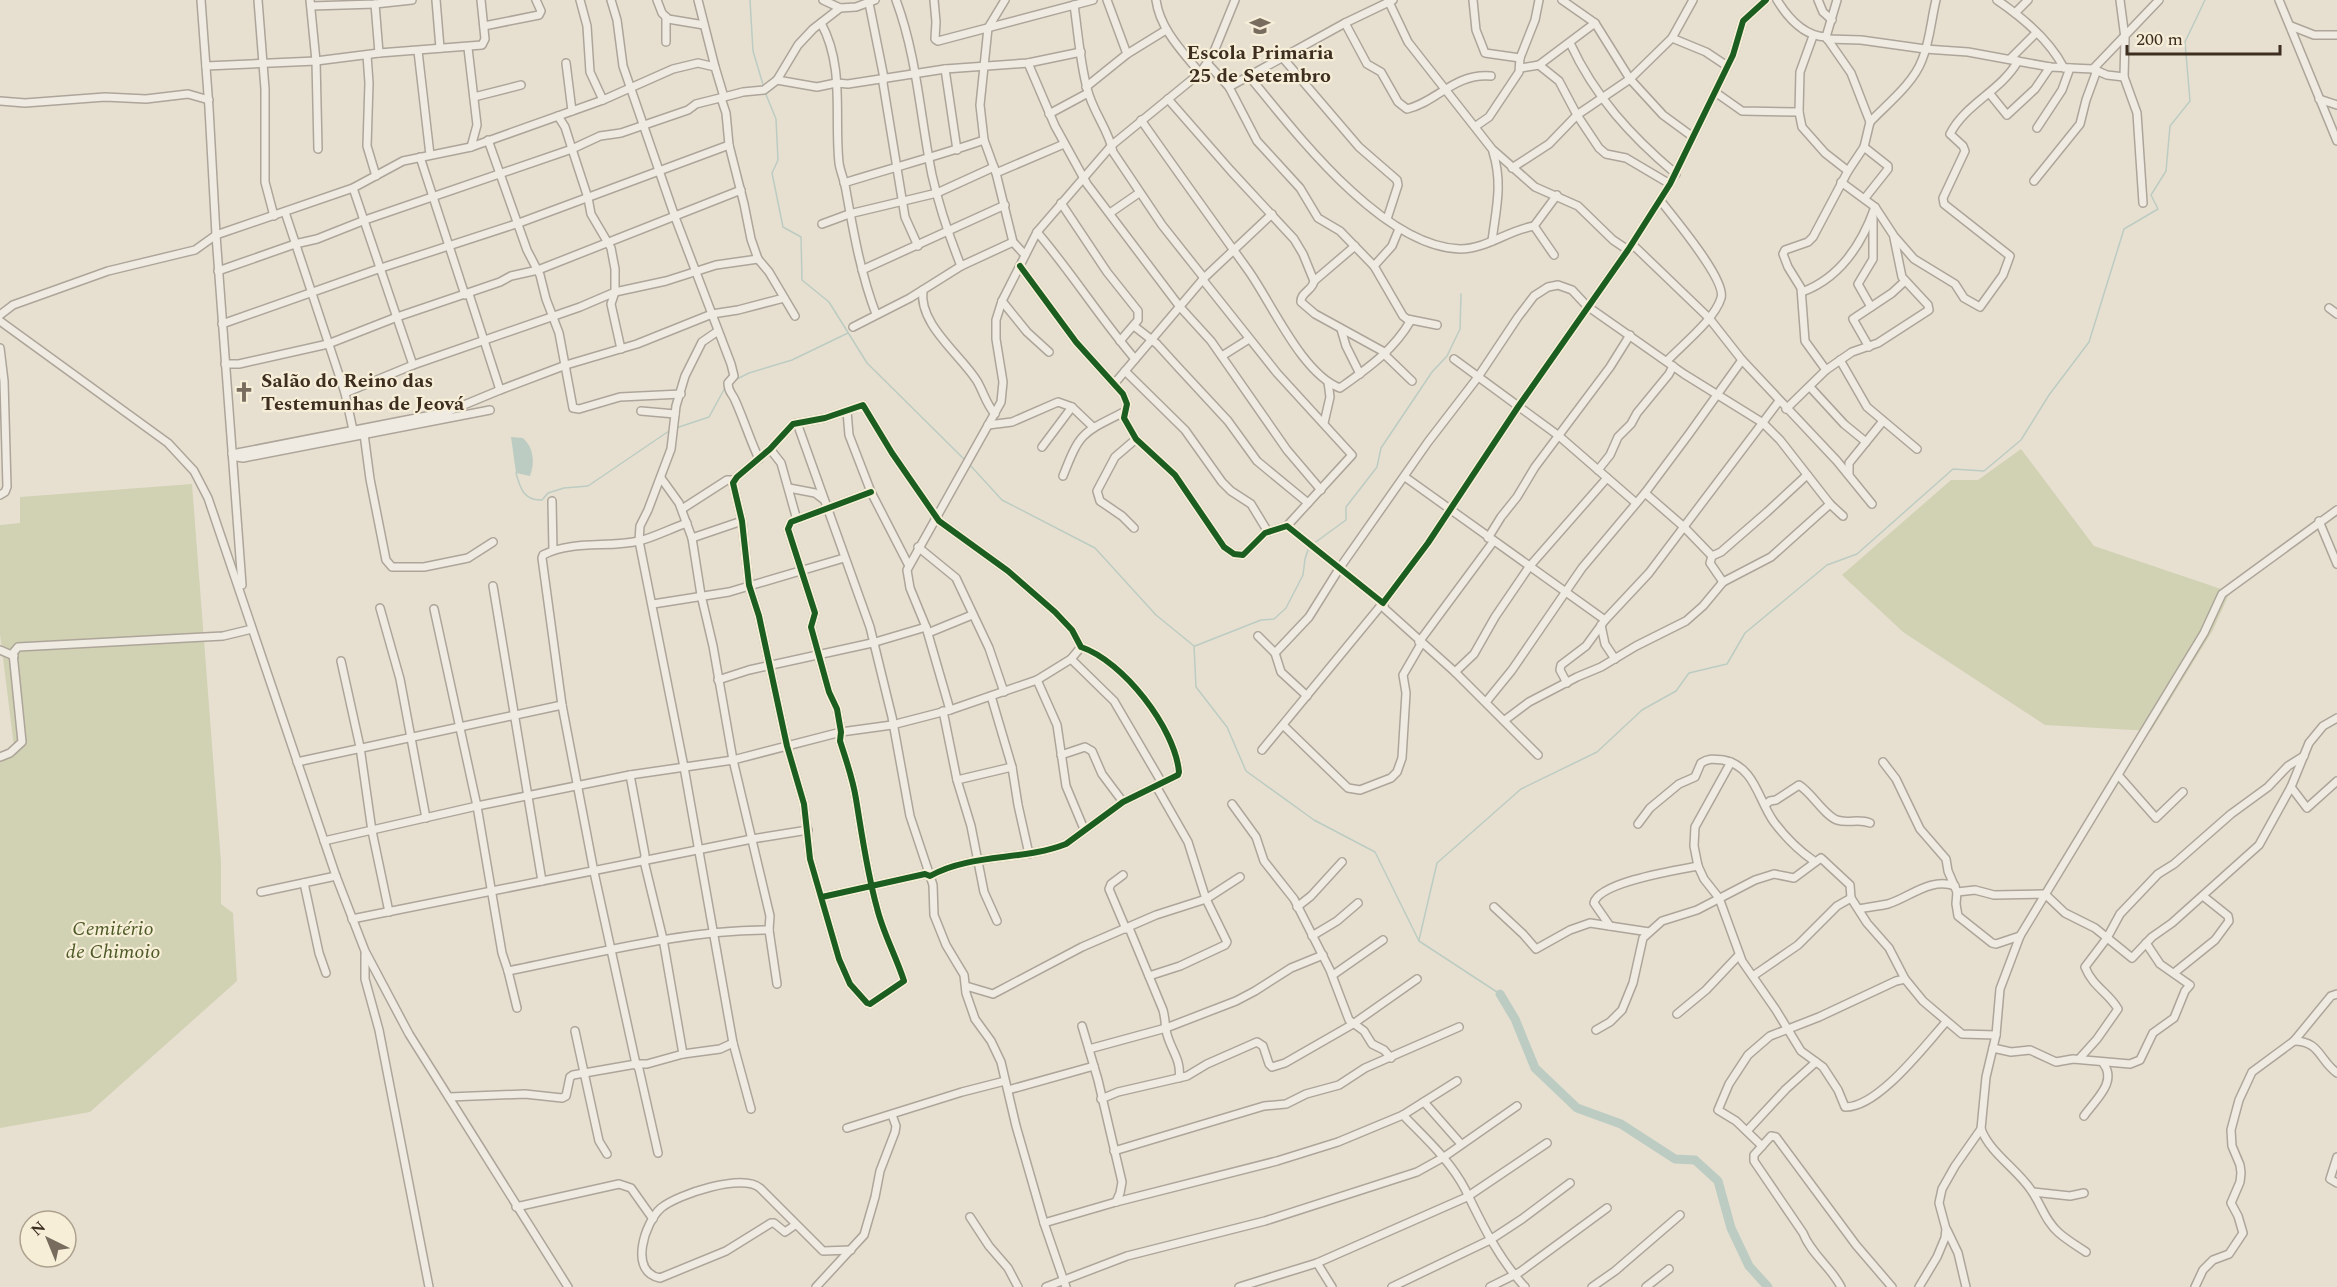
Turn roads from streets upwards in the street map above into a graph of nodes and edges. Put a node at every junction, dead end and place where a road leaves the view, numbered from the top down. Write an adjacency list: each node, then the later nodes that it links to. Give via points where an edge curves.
1 (201, 0): 78 (street)
2 (258, 0): 72 (street)
3 (412, 0): 33 (street)
4 (436, 0): 59 (street)
5 (481, 0): 47 (street)
6 (536, 0): 47 (street, via 539,15)
7 (580, 0): 109 (street, via 587,26 590,72)
8 (611, 0): 98 (street)
9 (657, 0): 41 (street)
10 (698, 0): 46 (street)
11 (823, 0): 39 (street)
12 (896, 0): 88 (street, via 908,31)
13 (934, 0): 49 (street, via 936,40)
14 (1005, 0): 49 (street)
15 (1092, 0): 38 (street)
16 (1107, 0): 66 (street)
17 (1156, 0): 50 (street)
18 (1235, 0): 76 (street)
19 (1473, 0): 69 (street, via 1476,30 1485,53)
20 (1539, 0): 69 (street)
21 (1562, 0): 45 (street)
22 (1693, 0): 54 (street)
23 (1766, 0): 80 (street, via 1743,21)
24 (1777, 0): 52 (street, via 1789,17)
25 (1818, 0): 42 (street)
26 (1837, 0): 42 (street)
27 (1936, 0): 61 (street)
28 (1997, 0): 40 (street)
29 (2028, 0): 40 (street)
30 (2120, 0): 56 (street)
31 (2159, 0): 56 (street)
32 (2279, 0): 48 (street)
33 (391, 1): 37 (street)
34 (872, 1): 39 (street); 92 (street)
35 (1390, 1): 44 (street); 99 (street, via 1408,42)
36 (310, 3): 37 (street); 71 (street)
37 (375, 4): 65 (street)
38 (1074, 5): 49 (street); 64 (street)
39 (840, 8): 43 (street)
40 (2015, 13): 51 (street)
41 (666, 17): 46 (street); 57 (street)
42 (1832, 20): 55 (street)
43 (821, 23): 94 (street, via 801,41); 95 (street, via 830,41)
44 (1345, 23): 68 (street); 99 (street, via 1367,64 1381,72 1403,107 1413,108)
45 (1595, 23): 58 (street); 93 (street)
46 (704, 25): 62 (street)
47 (484, 26): 60 (street, via 482,45)
48 (2291, 26): 53 (street, via 2314,35); 107 (street)
49 (988, 28): 79 (street)
50 (1166, 30): 66 (street); 87 (street)
51 (2036, 33): 70 (street); 84 (street)
52 (1813, 36): 55 (street); 113 (street, via 1800,72)
53 (2337, 36)
54 (1672, 38): 80 (street); 93 (street)
55 (1827, 38): 61 (street); 118 (street, via 1851,73)
56 (2125, 38): 86 (street); 91 (street)
57 (666, 42)
58 (1570, 43): 77 (street); 105 (street)
59 (440, 48): 60 (street); 63 (street)
60 (468, 48): 103 (street)
61 (1926, 49): 70 (street); 118 (street, via 1914,75)
62 (709, 50): 74 (street); 82 (street)
63 (418, 51): 65 (street); 135 (street)
64 (1081, 52): 75 (street); 100 (street)
65 (379, 53): 67 (street)
66 (1127, 54): 100 (street)
67 (367, 55): 71 (street); 145 (street, via 367,146)
68 (1282, 57): 89 (street); 171 (street, via 1359,147 1397,180)
69 (1520, 58): 83 (street)
70 (2014, 60): 81 (street); 102 (street, via 2007,78)
71 (316, 61): 72 (street); 131 (street)
72 (262, 63): 78 (street); 169 (street, via 265,182)
73 (566, 63): 112 (street)
74 (698, 63): 82 (street); 98 (street)
75 (1028, 63): 79 (street); 114 (street)
76 (1208, 63): 87 (street); 97 (street)
77 (1539, 65): 83 (street); 115 (street, via 1559,81)
78 (206, 66): 108 (street)
79 (983, 66): 85 (street); 124 (street, via 980,105)
80 (1727, 66): 101 (street)
81 (2050, 67): 84 (street); 102 (street, via 2035,89 2007,115)
82 (715, 68): 104 (street)
83 (1521, 68): 120 (street, via 1489,117)
84 (2067, 68): 86 (street); 121 (street, via 2062,90)
85 (945, 69): 88 (street); 134 (street)
86 (2095, 70): 91 (street); 147 (street, via 2080,124)
87 (1200, 73): 106 (street)
88 (915, 75): 92 (street); 137 (street)
89 (1249, 76): 97 (street); 171 (street, via 1337,179)
90 (1491, 76): 99 (street, via 1479,75)
91 (2124, 77): 162 (street, via 2137,112)
92 (884, 78): 95 (street); 138 (street)
93 (1630, 79): 105 (street); 122 (street, via 1663,115)
94 (777, 80): 95 (street, via 817,87); 104 (street, via 764,90)
95 (836, 83): 149 (street, via 839,160)
96 (521, 85): 103 (street)
97 (1229, 87): 187 (street, via 1257,141 1300,188 1314,214)
98 (630, 88): 109 (street); 119 (street)
99 (1444, 89): 120 (street)
100 (1087, 90): 114 (street); 128 (street)
101 (1715, 92): 113 (street, via 1742,111); 122 (street)
102 (1990, 94): 180 (street, via 1951,132 1965,151 1943,200 2010,256 2003,275 1982,304 1976,306 1964,298 1955,284 1914,259)
103 (474, 97): 129 (street, via 477,131)
104 (722, 97): 119 (street); 127 (street)
105 (1602, 98): 115 (street); 144 (street, via 1641,145)
106 (1168, 99): 117 (street); 168 (street)
107 (2319, 99): 111 (street); 125 (street)
108 (209, 100): 110 (street, via 188,94 146,99); 179 (street)
109 (603, 100): 112 (street)
110 (0, 101)
111 (2337, 105)
112 (572, 111): 116 (street)
113 (1799, 112): 142 (street, via 1804,131)
114 (1049, 114): 126 (street)
115 (1576, 115): 139 (street, via 1548,144); 150 (street, via 1606,154 1626,158)
116 (558, 116): 123 (street); 132 (street)
117 (1140, 120): 128 (street); 189 (street)
118 (1870, 122): 130 (street)
119 (642, 124): 132 (street); 140 (street)
120 (1476, 126): 133 (street)
121 (2037, 128)
122 (1693, 137): 144 (street)
123 (488, 140): 129 (street); 143 (street)
124 (984, 141): 134 (street); 141 (street)
125 (2337, 141)
126 (1064, 144): 141 (street); 146 (street)
127 (729, 145): 140 (street); 152 (street)
128 (1113, 145): 146 (street); 154 (street, via 1113,152)
129 (471, 147): 135 (street)
130 (1864, 147): 142 (street); 158 (street, via 1888,166)
131 (318, 149)
132 (572, 149): 143 (street); 157 (street)
133 (1492, 149): 139 (street); 181 (street, via 1499,181 1499,207)
134 (957, 150): 137 (street)
135 (430, 155): 136 (street)
136 (420, 157): 145 (street, via 403,161); 156 (street)
137 (929, 159): 138 (street); 153 (street)
138 (896, 167): 149 (street); 159 (street)
139 (1512, 168): 155 (street, via 1535,187)
140 (658, 170): 157 (street); 170 (street)
141 (995, 170): 153 (street); 163 (street)
142 (1848, 171): 148 (street)
143 (501, 174): 156 (street); 173 (street)
144 (1676, 174): 150 (street)
145 (376, 176): 151 (street)
146 (1084, 177): 161 (street); 166 (street)
147 (2034, 181)
148 (1841, 182): 158 (street); 207 (street, via 1810,240 1783,254)
149 (844, 183): 167 (street)
150 (1670, 184): 160 (street)
151 (353, 188): 165 (street); 172 (street)
152 (741, 190): 170 (street); 192 (street)
153 (937, 193): 159 (street); 177 (street)
154 (1139, 193): 166 (street); 201 (street)
155 (1557, 195): 175 (street); 188 (street, via 1578,206 1614,240)
156 (434, 197): 172 (street); 185 (street)
157 (588, 198): 173 (street); 184 (street, via 591,214)
158 (1865, 198): 164 (street)
159 (902, 200): 167 (street); 186 (street)
160 (1660, 200): 188 (street); 222 (street, via 1693,243 1722,293)
161 (1061, 203): 178 (street); 227 (street, via 1138,311)
162 (2143, 203)
163 (1005, 205): 177 (street); 182 (street)
164 (1874, 211): 180 (street); 207 (street, via 1844,264 1818,285); 213 (street, via 1872,259 1858,285)
165 (285, 212): 169 (street); 183 (street)
166 (1110, 213): 212 (street)
167 (849, 214): 174 (street); 198 (street)
168 (1272, 214): 189 (street); 202 (street, via 1299,246)
169 (274, 216): 179 (street)
170 (675, 217): 184 (street); 200 (street)
171 (1387, 219): 176 (street)
172 (365, 220): 183 (street); 196 (street)
173 (519, 223): 185 (street); 197 (street)
174 (822, 224)
175 (1534, 226): 181 (street); 191 (street)
176 (1399, 229): 181 (street, via 1457,249); 195 (street, via 1392,246)
177 (947, 232): 186 (street); 193 (street)
178 (1037, 232): 190 (street); 234 (street)
179 (216, 236): 199 (street); 218 (street, via 195,250 108,271 13,305)
180 (1894, 236): 203 (street)
181 (1492, 241)
182 (1013, 242): 190 (street); 193 (street)
183 (295, 244): 199 (street); 205 (street)
184 (607, 244): 197 (street); 206 (street, via 614,262)
185 (449, 246): 196 (street); 208 (street)
186 (918, 246): 198 (street)
187 (1355, 246): 195 (street); 202 (street)
188 (1630, 247): 211 (street); 222 (street)
189 (1233, 251): 201 (street); 256 (street, via 1299,352)
190 (1025, 255): 194 (street)
191 (1554, 255)
192 (758, 259): 200 (street); 209 (street)
193 (961, 266): 204 (street)
194 (1020, 266): 210 (street); 257 (street, via 1076,342)
195 (1374, 266): 223 (street, via 1399,310)
196 (381, 268): 205 (street); 220 (street)
197 (538, 270): 208 (street); 221 (street)
198 (862, 270): 216 (street)
199 (218, 271): 225 (street)
200 (696, 271): 206 (street); 215 (street)
201 (1204, 279): 212 (street); 232 (street)
202 (1314, 281): 229 (street, via 1300,302)
203 (1905, 281): 213 (street); 237 (street, via 1929,310)
204 (923, 290): 216 (street); 272 (street, via 922,301 933,324 975,378)
205 (312, 292): 225 (street); 236 (street)
206 (615, 292): 221 (street); 239 (street, via 611,304)
207 (1802, 292): 252 (street, via 1806,341)
208 (467, 294): 220 (street); 233 (street)
209 (784, 298): 215 (street); 219 (street)
210 (1002, 301): 240 (street); 272 (street, via 996,329 1003,393)
211 (1587, 306): 231 (street); 254 (street, via 1566,287 1558,285 1539,291); 264 (street)
212 (1179, 307): 235 (street); 242 (street)
213 (1871, 307): 237 (street, via 1853,319)
214 (2329, 308): 217 (street)
215 (712, 314): 230 (street); 239 (street)
216 (876, 314): 228 (street)
217 (2337, 314)
218 (0, 315)
219 (795, 316)
220 (397, 317): 236 (street); 249 (street)
221 (553, 317): 233 (street); 250 (street)
222 (1709, 318): 245 (street); 248 (street)
223 (1411, 320): 226 (street); 241 (street)
224 (0, 321): 340 (street, via 154,432 186,461 208,498)
225 (222, 324): 247 (street)
226 (1437, 325)
227 (1134, 326): 234 (street); 235 (street)
228 (854, 327)
229 (1341, 329): 241 (street); 253 (street)
230 (718, 331): 261 (street, via 699,346); 288 (street, via 734,376 728,391)
231 (1630, 335): 248 (street); 281 (street)
232 (1249, 339): 242 (street); 275 (street)
233 (483, 341): 249 (street); 259 (street)
234 (1120, 341): 243 (street)
235 (1152, 341): 243 (street); 304 (street, via 1228,422 1257,461)
236 (328, 344): 247 (street); 260 (street)
237 (1869, 347): 246 (street)
238 (0, 348): 301 (street, via 7,487)
239 (621, 349): 250 (street)
240 (1049, 352)
241 (1385, 353): 253 (street); 255 (street)
242 (1222, 356): 298 (street, via 1287,450)
243 (1135, 359): 251 (street)
244 (1454, 359): 254 (street)
245 (1742, 360): 262 (street); 263 (street)
246 (1840, 360): 252 (street); 273 (street, via 1864,403)
247 (225, 364): 287 (street)
248 (1670, 364): 262 (street); 289 (street, via 1669,374 1636,412)
249 (413, 365): 260 (street)
250 (566, 365): 259 (street); 261 (street, via 571,402 576,410 620,397)
251 (1125, 370): 257 (street); 321 (street, via 1189,435 1231,491 1251,504)
252 (1826, 370): 258 (street)
253 (1360, 374): 256 (street, via 1340,388)
254 (1478, 377): 264 (street); 292 (street)
255 (1412, 381)
256 (1328, 382): 275 (street, via 1330,397)
257 (1114, 384): 270 (street, via 1126,399)
258 (1810, 387): 266 (street); 283 (street)
259 (500, 390): 279 (street, via 447,412)
260 (345, 393): 279 (street)
261 (681, 394): 271 (street)
262 (1717, 396): 276 (street); 300 (street)
263 (1779, 401): 266 (street); 276 (street)
264 (1518, 407): 281 (street); 309 (street)
265 (1072, 408): 277 (street, via 1058,402 1012,422); 278 (street); 284 (street)
266 (1786, 409): 293 (street)
267 (490, 410): 280 (street)
268 (641, 411): 271 (street)
269 (847, 411): 274 (street); 299 (street, via 849,435); 312 (street, via 863,405)
270 (1124, 412): 278 (street); 282 (street)
271 (675, 414): 294 (street, via 671,448)
272 (995, 414): 277 (street)
273 (1883, 421): 283 (street); 286 (street)
274 (797, 423): 285 (street); 302 (street)
275 (1324, 423): 298 (street, via 1352,455)
276 (1763, 423): 290 (street); 319 (street)
277 (988, 425): 312 (street)
278 (1093, 428): 291 (street, via 1078,440)
279 (353, 430): 287 (street)
280 (364, 434): 287 (street, via 243,458); 325 (street, via 386,560 392,567 424,567 468,558)
281 (1559, 436): 289 (street); 323 (street)
282 (1136, 439): 320 (street, via 1115,457 1097,491 1100,501); 321 (street, via 1169,468 1229,551 1243,555)
283 (1866, 442): 293 (street, via 1849,463)
284 (1042, 447)
285 (770, 449): 288 (street); 297 (street, via 781,463)
286 (1917, 449)
287 (233, 454): 340 (street)
288 (759, 459): 296 (street)
289 (1598, 470): 295 (street)
290 (1807, 475): 306 (street); 328 (street)
291 (1063, 476)
292 (1405, 477): 309 (street); 333 (street)
293 (1850, 477): 307 (street)
294 (661, 478): 308 (street); 324 (street, via 640,526)
295 (1607, 478): 305 (street); 332 (street)
296 (734, 480): 308 (street, via 727,480); 315 (street)
297 (789, 488): 302 (street, via 815,493); 314 (street)
298 (1321, 490): 304 (street)
299 (871, 492): 310 (street); 330 (street)
300 (1645, 493): 305 (street); 319 (street)
301 (0, 495)
302 (823, 499): 310 (street)
303 (552, 501): 327 (street)
304 (1308, 503): 318 (street)
305 (1636, 503): 338 (street)
306 (1830, 504): 313 (street); 335 (street, via 1771,557)
307 (1872, 504)
308 (682, 509): 317 (street)
309 (1449, 509): 323 (street); 341 (street)
310 (827, 510): 314 (street); 329 (street)
311 (2337, 510): 316 (street)
312 (936, 516): 326 (street); 352 (street, via 942,525 1008,571 1056,612)
313 (1843, 516)
314 (797, 520): 334 (street, via 788,529)
315 (742, 521): 322 (street); 336 (street)
316 (2319, 521): 331 (street); 393 (street, via 2222,594 2204,633)
317 (687, 523): 322 (street); 324 (street)
318 (1287, 526): 321 (street); 333 (street)
319 (1684, 527): 328 (street); 346 (street)
320 (1134, 528)
321 (1268, 532)
322 (692, 538): 339 (street)
323 (1490, 540): 332 (street); 351 (street)
324 (639, 541): 327 (street); 342 (street)
325 (493, 542)
326 (918, 547): 330 (street); 345 (street, via 956,579)
327 (553, 550): 369 (street, via 542,558)
328 (1712, 556): 335 (street, via 1710,563)
329 (844, 558): 334 (street); 350 (street, via 870,627)
330 (908, 564): 348 (street, via 907,578)
331 (2337, 564)
332 (1529, 567): 338 (street); 361 (street, via 1474,654)
333 (1339, 569): 341 (street); 354 (street, via 1304,624)
334 (800, 572): 336 (street); 355 (street, via 815,613 811,627)
335 (1723, 582): 358 (street, via 1686,621)
336 (749, 585): 339 (street); 360 (street)
337 (493, 586): 371 (street)
338 (1565, 593): 346 (street, via 1590,608); 368 (street)
339 (700, 595): 342 (street); 362 (street)
340 (242, 597): 347 (street)
341 (1383, 603): 351 (street); 367 (street)
342 (653, 604): 390 (street)
343 (380, 608): 378 (street, via 400,679)
344 (434, 609): 375 (street)
345 (972, 615): 348 (street); 365 (street)
346 (1603, 622): 358 (street, via 1605,644); 364 (street, via 1586,646 1560,667)
347 (252, 629): 356 (street, via 223,636 18,647); 387 (street)
348 (927, 630): 350 (street); 370 (street)
349 (1258, 636): 354 (street)
350 (872, 643): 355 (street); 374 (street)
351 (1420, 643): 361 (street); 376 (street, via 1403,675 1406,693 1402,758 1391,778 1360,790 1348,788)
352 (1081, 647): 357 (street); 396 (street, via 1107,661 1156,714 1179,768 1178,775)
353 (0, 650): 356 (street)
354 (1275, 653): 367 (street, via 1281,672)
355 (821, 655): 360 (street); 377 (street)
356 (14, 656): 385 (street, via 22,742)
357 (1071, 659): 363 (street); 396 (street, via 1114,701)
358 (1615, 659): 364 (street)
359 (341, 662): 380 (street)
360 (768, 666): 362 (street); 379 (street)
361 (1455, 672): 368 (street)
362 (717, 680): 386 (street)
363 (1037, 680): 365 (street); 382 (street, via 1057,725)
364 (1567, 682): 373 (street)
365 (1004, 692): 366 (street)
366 (991, 696): 370 (street); 391 (street)
367 (1306, 696): 376 (street)
368 (1486, 702): 373 (street)
369 (562, 705): 371 (street); 397 (street)
370 (947, 710): 374 (street); 394 (street)
371 (513, 715): 375 (street); 400 (street)
372 (2337, 718): 384 (street, via 2323,726)
373 (1505, 720): 383 (street)
374 (892, 724): 377 (street); 423 (street, via 910,816)
375 (460, 725): 378 (street); 404 (street)
376 (1284, 726): 381 (street)
377 (841, 732): 379 (street); 427 (street)
378 (410, 737): 380 (street); 405 (street)
379 (787, 746): 386 (street); 408 (street)
380 (360, 747): 387 (street); 410 (street)
381 (1262, 750)
382 (1061, 755): 401 (street, via 1089,748); 409 (street, via 1068,793)
383 (1538, 755)
384 (2304, 756): 398 (street); 451 (street, via 2158,874 2120,914)
385 (0, 757)
386 (732, 760): 390 (street); 411 (street)
387 (297, 762): 412 (street)
388 (1731, 762): 403 (street, via 1751,779); 407 (street, via 1712,758 1701,763 1695,777 1679,784 1650,808); 419 (street, via 1695,827)
389 (1883, 762): 428 (street, via 1896,779 1920,829 1944,854)
390 (684, 767): 392 (street); 413 (street)
391 (1012, 767): 394 (street); 414 (street)
392 (630, 775): 397 (street); 415 (street)
393 (2119, 776): 399 (street, via 2156,818); 431 (street)
394 (957, 780): 416 (street)
395 (2337, 781): 398 (street, via 2307,808)
396 (1159, 785): 401 (street); 436 (street, via 1188,842)
397 (579, 787): 400 (street); 420 (street)
398 (2292, 787): 432 (street, via 2259,845)
399 (2183, 792)
400 (527, 797): 404 (street); 425 (street)
401 (1123, 802): 409 (street)
402 (1232, 804): 438 (street, via 1256,837 1264,861)
403 (1765, 805): 406 (street, via 1799,784 1834,819); 417 (street, via 1786,837)
404 (477, 806): 405 (street); 429 (street)
405 (426, 818): 410 (street)
406 (1870, 823)
407 (1638, 824)
408 (808, 830): 411 (street); 433 (street, via 810,859)
409 (1084, 830): 414 (street, via 1066,844)
410 (372, 831): 412 (street); 441 (street)
411 (752, 839): 413 (street); 446 (street, via 770,915)
412 (324, 841): 422 (street)
413 (699, 850): 415 (street); 448 (street)
414 (1029, 854): 416 (street)
415 (644, 861): 420 (street); 452 (street)
416 (978, 861): 423 (street); 443 (street, via 986,899)
417 (1814, 861): 434 (street, via 1794,878 1770,875); 435 (street, via 1821,858 1845,880)
418 (1342, 862): 438 (street)
419 (1698, 866): 434 (street); 444 (street, via 1624,882 1596,897 1594,903)
420 (594, 872): 425 (street); 456 (street)
421 (1123, 875): 445 (street, via 1109,889)
422 (336, 876): 426 (street); 442 (street)
423 (930, 876): 427 (street); 468 (street, via 934,915)
424 (1240, 877): 436 (street)
425 (542, 881): 429 (street)
426 (304, 883): 430 (street); 460 (street)
427 (872, 886): 433 (street); 433 (street, via 882,928 904,981 870,1004 847,976)
428 (1956, 889): 431 (street, via 1994,896); 440 (street, via 1939,883 1888,903); 450 (street, via 1958,916 1992,943)
429 (491, 891): 441 (street); 459 (street)
430 (261, 892)
431 (2045, 894): 450 (street); 451 (street, via 2065,913)
432 (2203, 896): 454 (street); 461 (street, via 2229,921 2215,940)
433 (822, 897)
434 (1719, 898): 447 (street, via 1689,914 1662,921); 458 (street)
435 (1851, 898): 440 (street); 464 (street, via 1837,906 1798,945)
436 (1206, 899): 445 (street); 463 (street, via 1225,945)
437 (1358, 903): 449 (street)
438 (1297, 907): 449 (street)
439 (1494, 907): 444 (street, via 1536,949 1580,926)
440 (1859, 909): 466 (street, via 1892,952)
441 (389, 912): 442 (street)
442 (352, 919): 455 (street)
443 (997, 921)
444 (1610, 926): 447 (street)
445 (1128, 928): 463 (street); 468 (street, via 1082,947 993,994)
446 (769, 930): 448 (street); 467 (street)
447 (1649, 932): 477 (street, via 1639,947 1634,978 1622,1010)
448 (714, 933): 452 (street); 482 (street)
449 (1312, 936): 457 (street)
450 (2020, 936): 480 (street, via 2000,989)
451 (2107, 938): 454 (street, via 2132,958); 487 (street, via 2085,967 2092,982 2118,1009)
452 (663, 939): 456 (street); 485 (street)
453 (1383, 940): 462 (street)
454 (2146, 943): 461 (street, via 2160,964)
455 (365, 951): 498 (street, via 404,1026); 538 (street, via 365,979 379,1030)
456 (611, 951): 459 (street); 490 (street)
457 (1323, 955): 462 (street); 476 (street, via 1287,970 1248,996)
458 (1739, 955): 464 (street); 471 (street)
459 (508, 970): 470 (street)
460 (326, 973)
461 (2174, 974): 489 (street, via 2190,986 2174,1018 2153,1033 2140,1060 2130,1064)
462 (1333, 975): 473 (street, via 1345,1015)
463 (1149, 976): 476 (street)
464 (1753, 976): 478 (street)
465 (1417, 979): 473 (street)
466 (1905, 980): 472 (street); 478 (street)
467 (777, 984)
468 (966, 986): 495 (street, via 972,1011 991,1041)
469 (2337, 994): 481 (street, via 2331,996)
470 (517, 1008)
471 (1677, 1014)
472 (1946, 1022): 480 (street, via 1967,1036); 488 (street, via 1885,1089 1857,1106 1845,1107 1838,1090)
473 (1353, 1024): 486 (street); 494 (street, via 1276,1066 1269,1064 1263,1046 1257,1042)
474 (1082, 1026): 484 (street)
475 (1459, 1027): 486 (street)
476 (1166, 1028): 484 (street); 494 (street, via 1180,1065)
477 (1596, 1030)
478 (1787, 1030): 488 (street, via 1801,1051); 508 (street, via 1754,1049 1720,1102 1718,1110)
479 (575, 1031): 493 (street)
480 (1996, 1035): 483 (street)
481 (2294, 1041): 492 (street, via 2315,1047); 555 (street, via 2252,1072 2239,1100 2232,1138 2241,1173 2231,1203 2243,1233 2229,1254 2213,1260 2203,1270)
482 (733, 1043): 485 (street, via 720,1049); 502 (street)
483 (1993, 1048): 487 (street, via 2011,1052 2030,1050 2056,1062); 507 (street)
484 (1089, 1049): 491 (street)
485 (683, 1054): 490 (street)
486 (1391, 1058): 512 (street, via 1365,1068 1339,1085 1286,1104 1264,1106)
487 (2079, 1059): 489 (street)
488 (1816, 1062): 508 (street)
489 (2103, 1063): 505 (street, via 2108,1069 2108,1082)
490 (636, 1064): 493 (street); 513 (street)
491 (1094, 1066): 497 (street); 499 (street)
492 (2337, 1073)
493 (586, 1074): 498 (street, via 571,1076 562,1098 525,1094); 514 (street, via 599,1142)
494 (1179, 1078): 499 (street)
495 (1005, 1080): 497 (street); 503 (street)
496 (1457, 1081): 500 (street)
497 (1008, 1090): 528 (street)
498 (449, 1097): 523 (street)
499 (1101, 1099): 512 (street)
500 (1424, 1102): 504 (street); 510 (street)
501 (1517, 1106): 510 (street)
502 (751, 1109)
503 (892, 1115): 506 (street); 532 (street, via 895,1132 880,1171 867,1230)
504 (1403, 1115): 515 (street); 522 (street, via 1363,1133 1277,1161)
505 (2084, 1116)
506 (847, 1128)
507 (1981, 1129): 519 (street, via 1987,1143); 530 (street, via 1942,1189 1939,1203)
508 (1747, 1131): 511 (street)
509 (1547, 1143): 521 (street)
510 (1461, 1144): 515 (street)
511 (1762, 1146): 551 (street, via 1753,1157 1757,1166 1808,1246 1834,1273); 552 (street, via 1771,1136 1776,1137)
512 (1114, 1151): 522 (street, via 1122,1182)
513 (658, 1153)
514 (607, 1154)
515 (1444, 1157): 521 (street); 537 (street, via 1417,1172 1265,1221 1127,1256)
516 (2337, 1157): 518 (street, via 2330,1179)
517 (1570, 1183): 531 (street)
518 (2337, 1183)
519 (2033, 1192): 520 (street, via 2070,1196); 533 (street, via 2052,1226)
520 (2084, 1193)
521 (1467, 1197): 531 (street); 534 (street)
522 (1116, 1202): 528 (street)
523 (516, 1207): 527 (street, via 619,1184 631,1188); 539 (street)
524 (1607, 1208): 536 (street)
525 (1680, 1215): 549 (street)
526 (970, 1217): 541 (street)
527 (653, 1219): 529 (street, via 662,1207 711,1186 750,1183 760,1188); 529 (street, via 643,1243 642,1258 648,1271 660,1278 726,1251 771,1223 785,1232)
528 (1044, 1223): 537 (street)
529 (795, 1225): 532 (street, via 823,1251)
530 (1946, 1228): 553 (street, via 1937,1257); 554 (street, via 1958,1254)
531 (1490, 1240): 536 (street); 546 (street)
532 (851, 1250): 540 (street)
533 (2086, 1252)
534 (1317, 1263): 544 (street); 545 (street)
535 (1669, 1269): 550 (street)
536 (1514, 1274): 547 (street); 548 (street)
537 (1064, 1279): 542 (street); 543 (street)
538 (429, 1287)
539 (568, 1287)
540 (816, 1287)
541 (1018, 1287)
542 (1046, 1287)
543 (1066, 1287)
544 (1239, 1287)
545 (1332, 1287)
546 (1392, 1287)
547 (1490, 1287)
548 (1526, 1287)
549 (1592, 1287)
550 (1646, 1287)
551 (1841, 1287)
552 (1892, 1287)
553 (1919, 1287)
554 (1966, 1287)
555 (2195, 1287)

